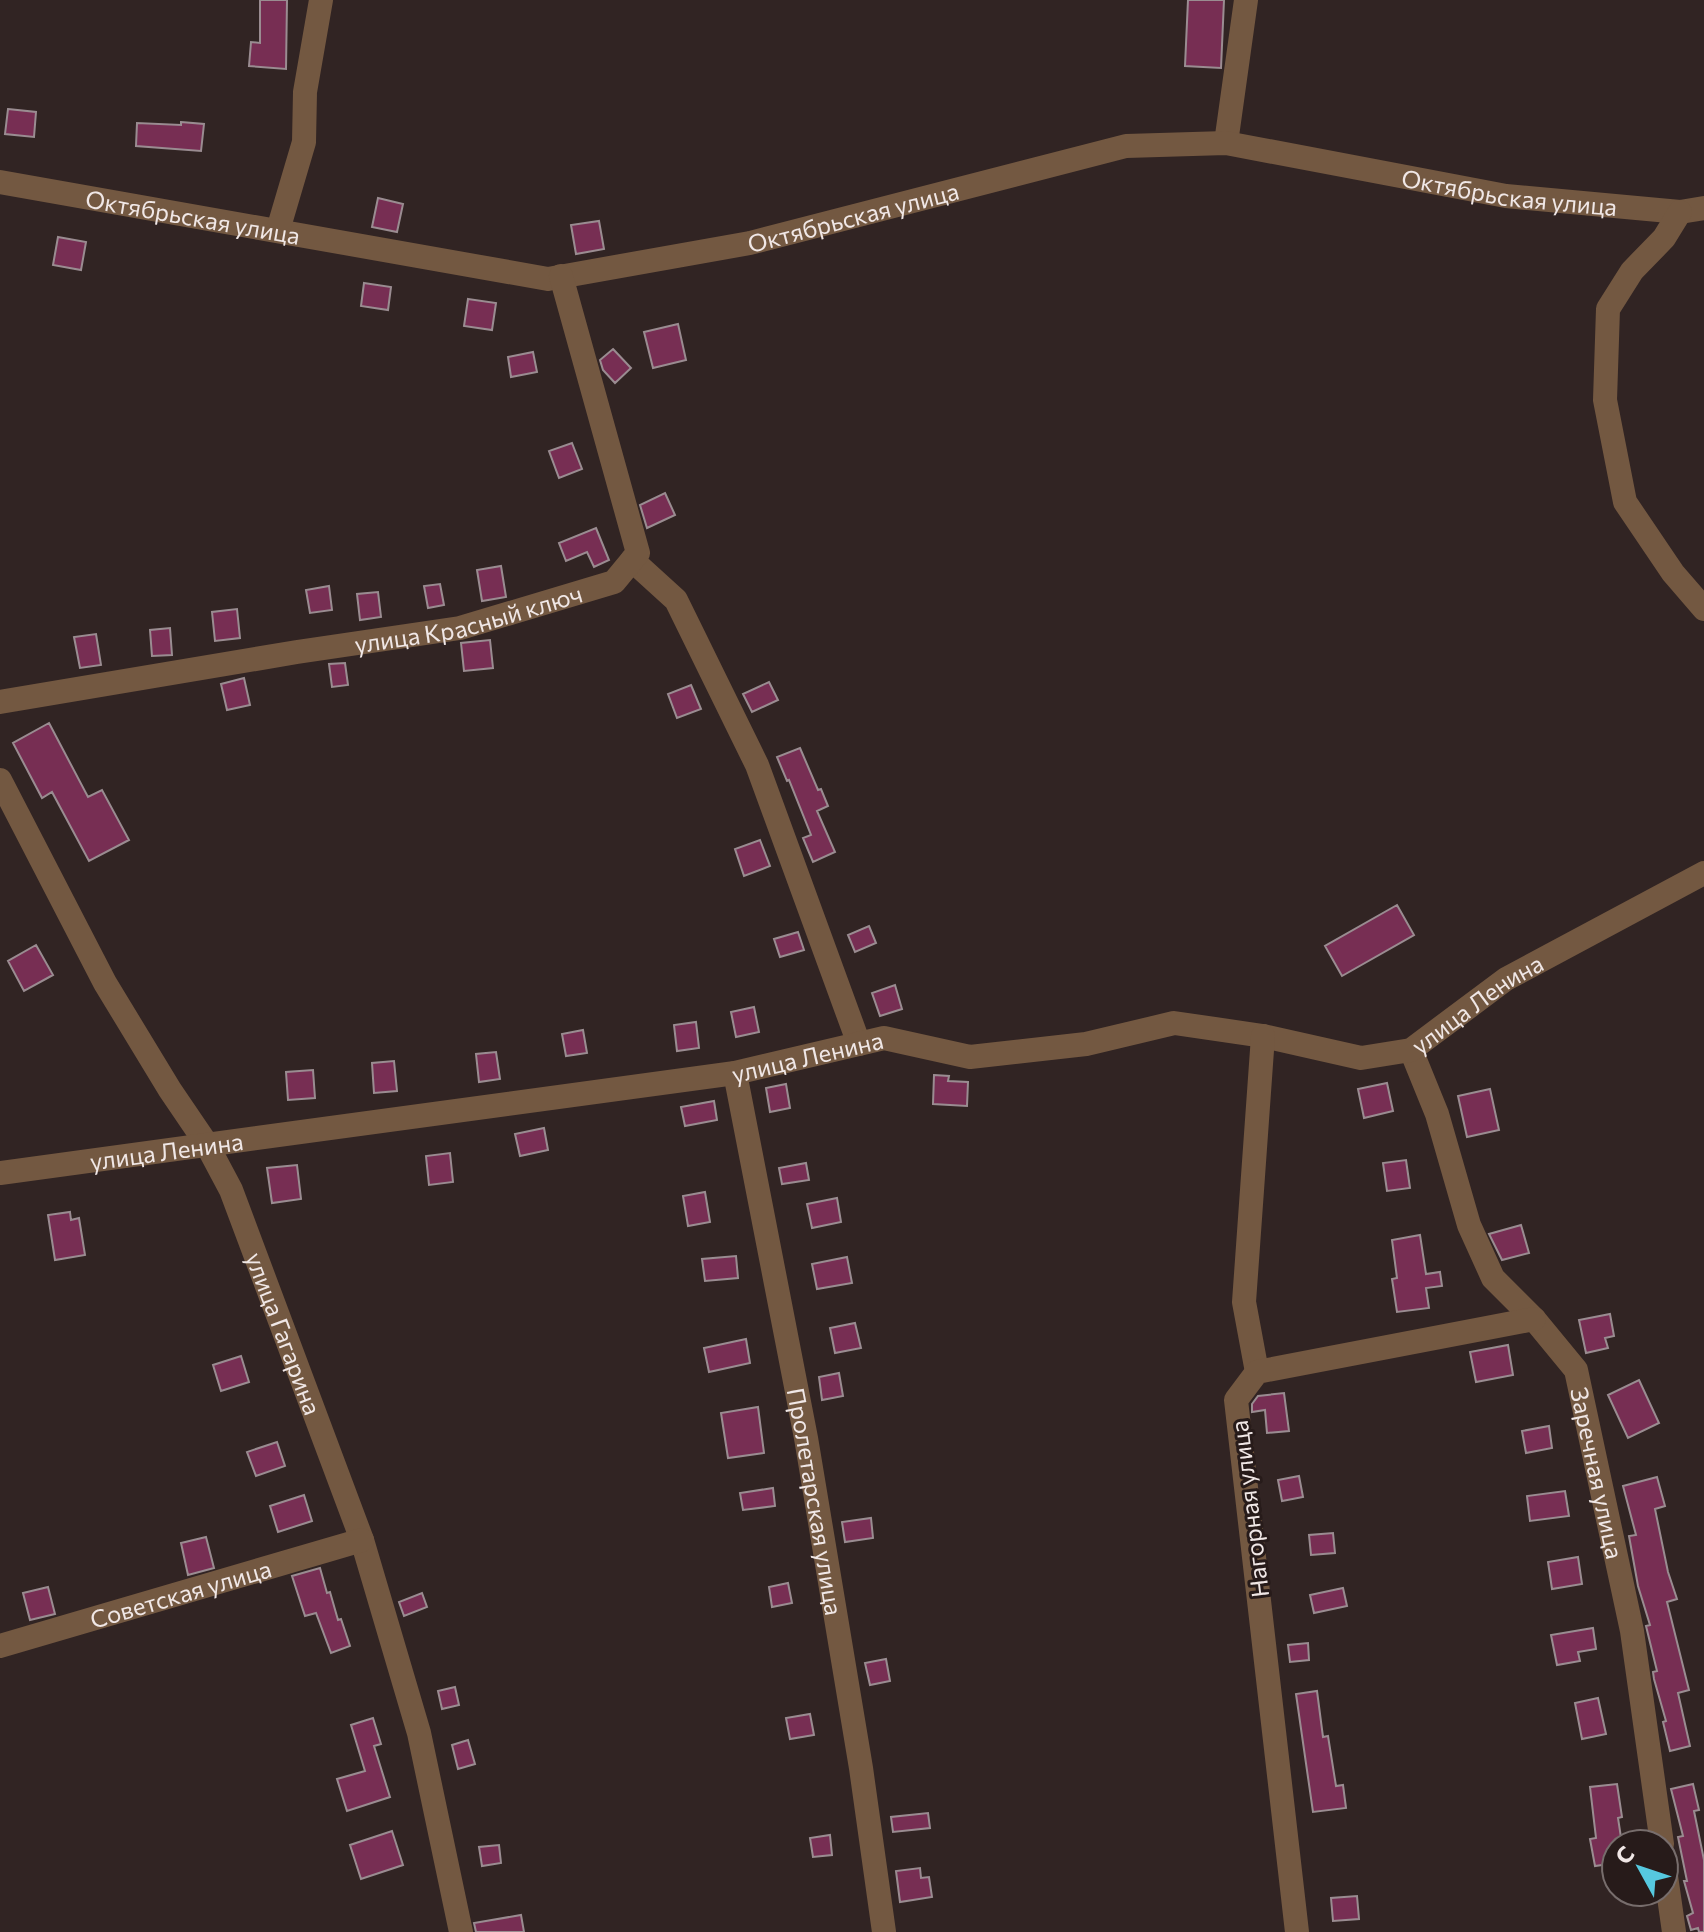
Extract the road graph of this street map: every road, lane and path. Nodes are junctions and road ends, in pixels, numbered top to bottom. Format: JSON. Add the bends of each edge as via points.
{"nodes":[{"id":1,"x":321,"y":0,"type":"edge"},
{"id":2,"x":1246,"y":0,"type":"edge"},
{"id":3,"x":1226,"y":143,"type":"junction"},
{"id":4,"x":0,"y":182,"type":"edge"},
{"id":5,"x":1692,"y":210,"type":"edge"},
{"id":6,"x":278,"y":230,"type":"junction"},
{"id":7,"x":561,"y":276,"type":"junction"},
{"id":8,"x":632,"y":560,"type":"junction"},
{"id":9,"x":1704,"y":609,"type":"edge"},
{"id":10,"x":0,"y":702,"type":"edge"},
{"id":11,"x":0,"y":780,"type":"edge"},
{"id":12,"x":1704,"y":873,"type":"edge"},
{"id":13,"x":1263,"y":1036,"type":"junction"},
{"id":14,"x":859,"y":1044,"type":"junction"},
{"id":15,"x":1411,"y":1050,"type":"junction"},
{"id":16,"x":735,"y":1073,"type":"junction"},
{"id":17,"x":206,"y":1143,"type":"junction"},
{"id":18,"x":0,"y":1173,"type":"edge"},
{"id":19,"x":1534,"y":1319,"type":"junction"},
{"id":20,"x":1257,"y":1372,"type":"junction"},
{"id":21,"x":362,"y":1540,"type":"junction"},
{"id":22,"x":0,"y":1646,"type":"edge"},
{"id":23,"x":1660,"y":1828,"type":"edge"},
{"id":24,"x":1671,"y":1908,"type":"edge"},
{"id":25,"x":461,"y":1932,"type":"edge"},
{"id":26,"x":884,"y":1932,"type":"edge"},
{"id":27,"x":1297,"y":1932,"type":"edge"},
{"id":28,"x":1674,"y":1932,"type":"edge"}],
"edges":[{"from":1,"to":6,"type":"street","via":[[305,92],[304,142]]},
{"from":2,"to":3,"type":"street"},
{"from":3,"to":5,"type":"street","name":"Октябрьская улица","via":[[1506,196]]},
{"from":3,"to":7,"type":"street","name":"Октябрьская улица","via":[[1126,146],[750,243]]},
{"from":4,"to":6,"type":"street","name":"Октябрьская улица"},
{"from":5,"to":9,"type":"street","via":[[1632,271],[1608,309],[1605,400],[1625,502]]},
{"from":6,"to":7,"type":"street","name":"Октябрьская улица","via":[[548,279]]},
{"from":7,"to":8,"type":"street","via":[[638,553]]},
{"from":8,"to":10,"type":"street","name":"улица Красный ключ","via":[[614,582],[460,628]]},
{"from":8,"to":14,"type":"street","via":[[676,600],[757,765]]},
{"from":11,"to":17,"type":"street","name":"улица Гагарина","via":[[105,983]]},
{"from":12,"to":15,"type":"street","name":"улица Ленина","via":[[1506,979]]},
{"from":13,"to":14,"type":"street","name":"улица Ленина","via":[[1174,1023],[1086,1044],[970,1057],[884,1038]]},
{"from":13,"to":15,"type":"street","name":"улица Ленина","via":[[1361,1058]]},
{"from":13,"to":20,"type":"street","via":[[1244,1302]]},
{"from":14,"to":16,"type":"street","name":"улица Ленина"},
{"from":15,"to":19,"type":"street","name":"Заречная улица","via":[[1437,1114],[1469,1225],[1493,1278]]},
{"from":16,"to":17,"type":"street","name":"улица Ленина"},
{"from":16,"to":26,"type":"street","name":"Пролетарская улица","via":[[806,1438]]},
{"from":17,"to":18,"type":"street","name":"улица Ленина"},
{"from":17,"to":21,"type":"street","name":"улица Гагарина","via":[[231,1190]]},
{"from":19,"to":20,"type":"street"},
{"from":19,"to":23,"type":"street","name":"Заречная улица","via":[[1576,1370],[1632,1631]]},
{"from":20,"to":27,"type":"street","name":"Нагорная улица","via":[[1236,1400]]},
{"from":21,"to":22,"type":"street","name":"Советская улица"},
{"from":21,"to":25,"type":"street","name":"улица Гагарина","via":[[419,1733]]},
{"from":24,"to":28,"type":"street"}]}
